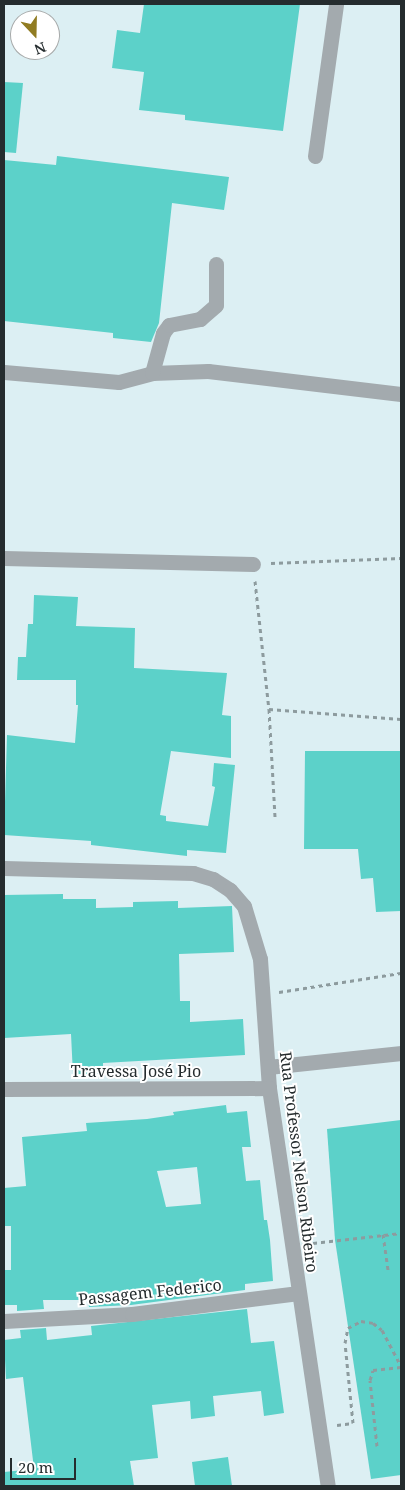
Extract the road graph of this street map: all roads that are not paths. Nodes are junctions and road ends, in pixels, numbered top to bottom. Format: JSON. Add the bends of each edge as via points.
{"nodes":[{"id":1,"x":336,"y":4,"type":"edge"},
{"id":2,"x":315,"y":156,"type":"dead end"},
{"id":3,"x":216,"y":264,"type":"dead end"},
{"id":4,"x":4,"y":372,"type":"edge"},
{"id":5,"x":152,"y":373,"type":"junction"},
{"id":6,"x":401,"y":394,"type":"edge"},
{"id":7,"x":4,"y":558,"type":"edge"},
{"id":8,"x":252,"y":564,"type":"road end"},
{"id":9,"x":4,"y":868,"type":"edge"},
{"id":10,"x":401,"y":1053,"type":"edge"},
{"id":11,"x":268,"y":1067,"type":"junction"},
{"id":12,"x":269,"y":1088,"type":"junction"},
{"id":13,"x":4,"y":1089,"type":"edge"},
{"id":14,"x":299,"y":1293,"type":"junction"},
{"id":15,"x":4,"y":1321,"type":"edge"},
{"id":16,"x":328,"y":1486,"type":"edge"}],
"edges":[{"from":1,"to":2,"type":"street"},
{"from":3,"to":5,"type":"street","via":[[216,305],[200,319],[169,325],[163,332]]},
{"from":4,"to":5,"type":"street","via":[[119,382]]},
{"from":5,"to":6,"type":"street","via":[[208,371]]},
{"from":7,"to":8,"type":"street"},
{"from":9,"to":11,"type":"street","name":"Rua Professor Nelson Ribeiro","via":[[193,873],[213,879],[230,890],[244,906],[258,949]]},
{"from":10,"to":11,"type":"street"},
{"from":11,"to":12,"type":"street","name":"Rua Professor Nelson Ribeiro"},
{"from":12,"to":13,"type":"street","name":"Travessa José Pio"},
{"from":12,"to":14,"type":"street","name":"Rua Professor Nelson Ribeiro"},
{"from":14,"to":15,"type":"street","name":"Passagem Federico","via":[[132,1314]]},
{"from":14,"to":16,"type":"street","name":"Rua Professor Nelson Ribeiro"}]}
